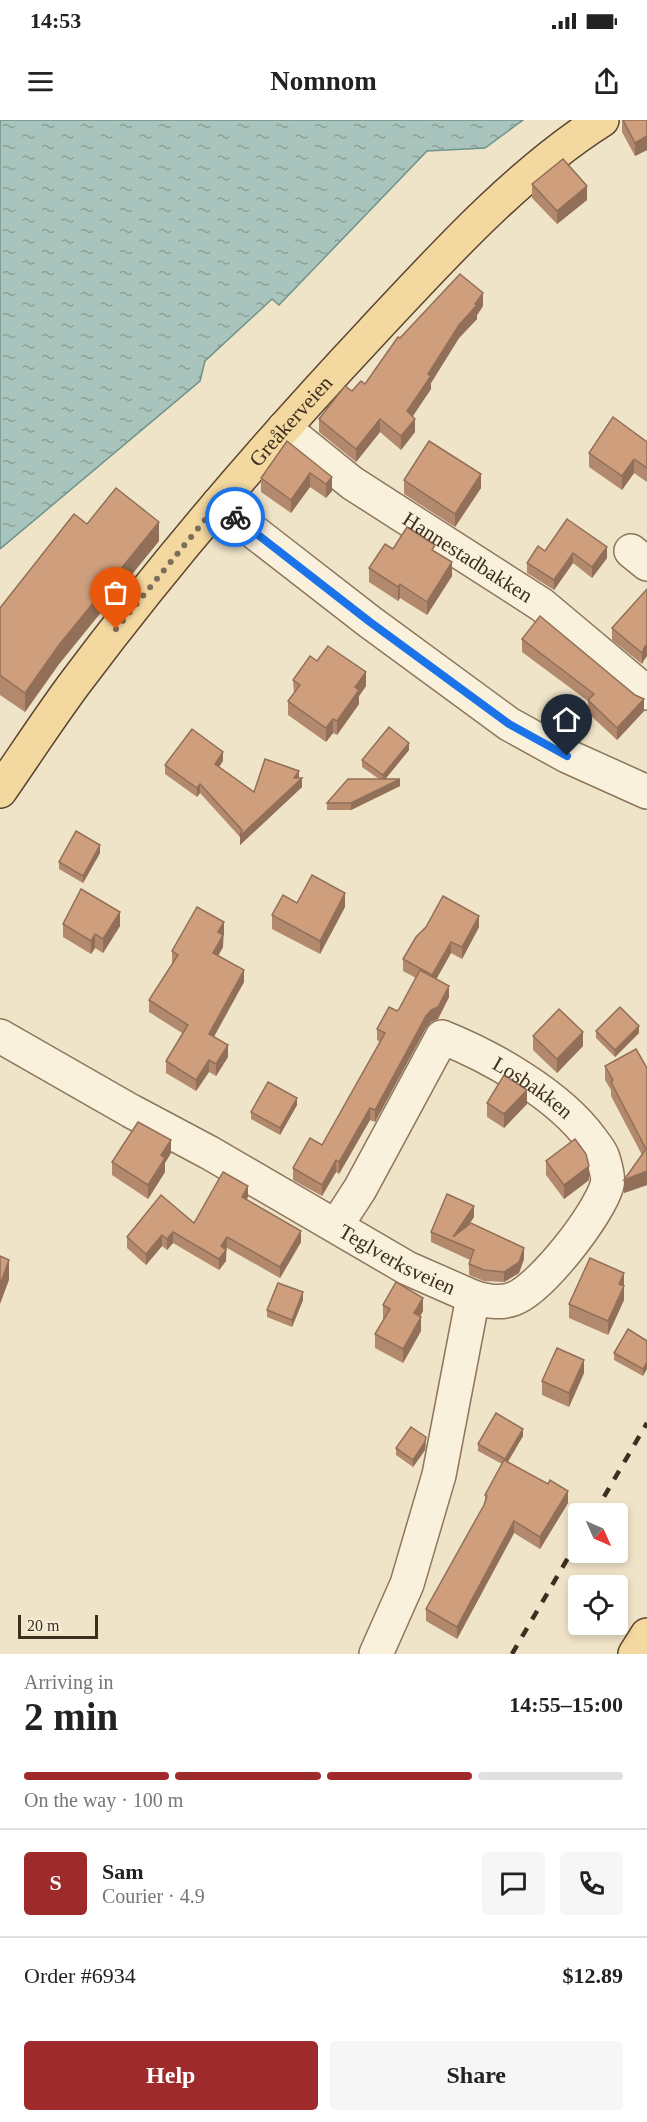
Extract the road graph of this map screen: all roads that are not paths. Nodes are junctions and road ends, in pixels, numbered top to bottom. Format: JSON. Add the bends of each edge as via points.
{"nodes":[{"id":1,"x":602,"y":120,"type":"edge"},
{"id":2,"x":284,"y":428,"type":"junction"},
{"id":3,"x":218,"y":504,"type":"junction"},
{"id":4,"x":647,"y":693,"type":"edge"},
{"id":5,"x":0,"y":791,"type":"edge"},
{"id":6,"x":647,"y":792,"type":"edge"},
{"id":7,"x":0,"y":1036,"type":"edge"},
{"id":8,"x":336,"y":1226,"type":"junction"},
{"id":9,"x":473,"y":1298,"type":"junction"},
{"id":10,"x":647,"y":1635,"type":"edge"},
{"id":11,"x":376,"y":1654,"type":"edge"},
{"id":12,"x":635,"y":1654,"type":"edge"}],
"edges":[{"from":1,"to":2,"type":"main road","name":"Greåkerveien","via":[[501,200],[428,272]]},
{"from":2,"to":3,"type":"main road","name":"Greåkerveien"},
{"from":2,"to":4,"type":"street","name":"Hannestadbakken","via":[[352,483],[542,605]]},
{"from":3,"to":5,"type":"main road","name":"Greåkerveien","via":[[74,684]]},
{"from":3,"to":6,"type":"street","via":[[509,724],[567,756]]},
{"from":7,"to":8,"type":"street","name":"Teglverksveien"},
{"from":8,"to":9,"type":"street","name":"Teglverksveien","via":[[407,1268]]},
{"from":8,"to":9,"type":"street","name":"Losbakken","via":[[442,1037],[469,1048],[549,1096],[579,1123],[603,1155],[608,1182],[599,1204],[561,1256],[525,1294],[502,1302]]},
{"from":9,"to":11,"type":"street","name":"Teglverksveien","via":[[439,1475],[406,1584]]},
{"from":10,"to":12,"type":"main road"}]}
